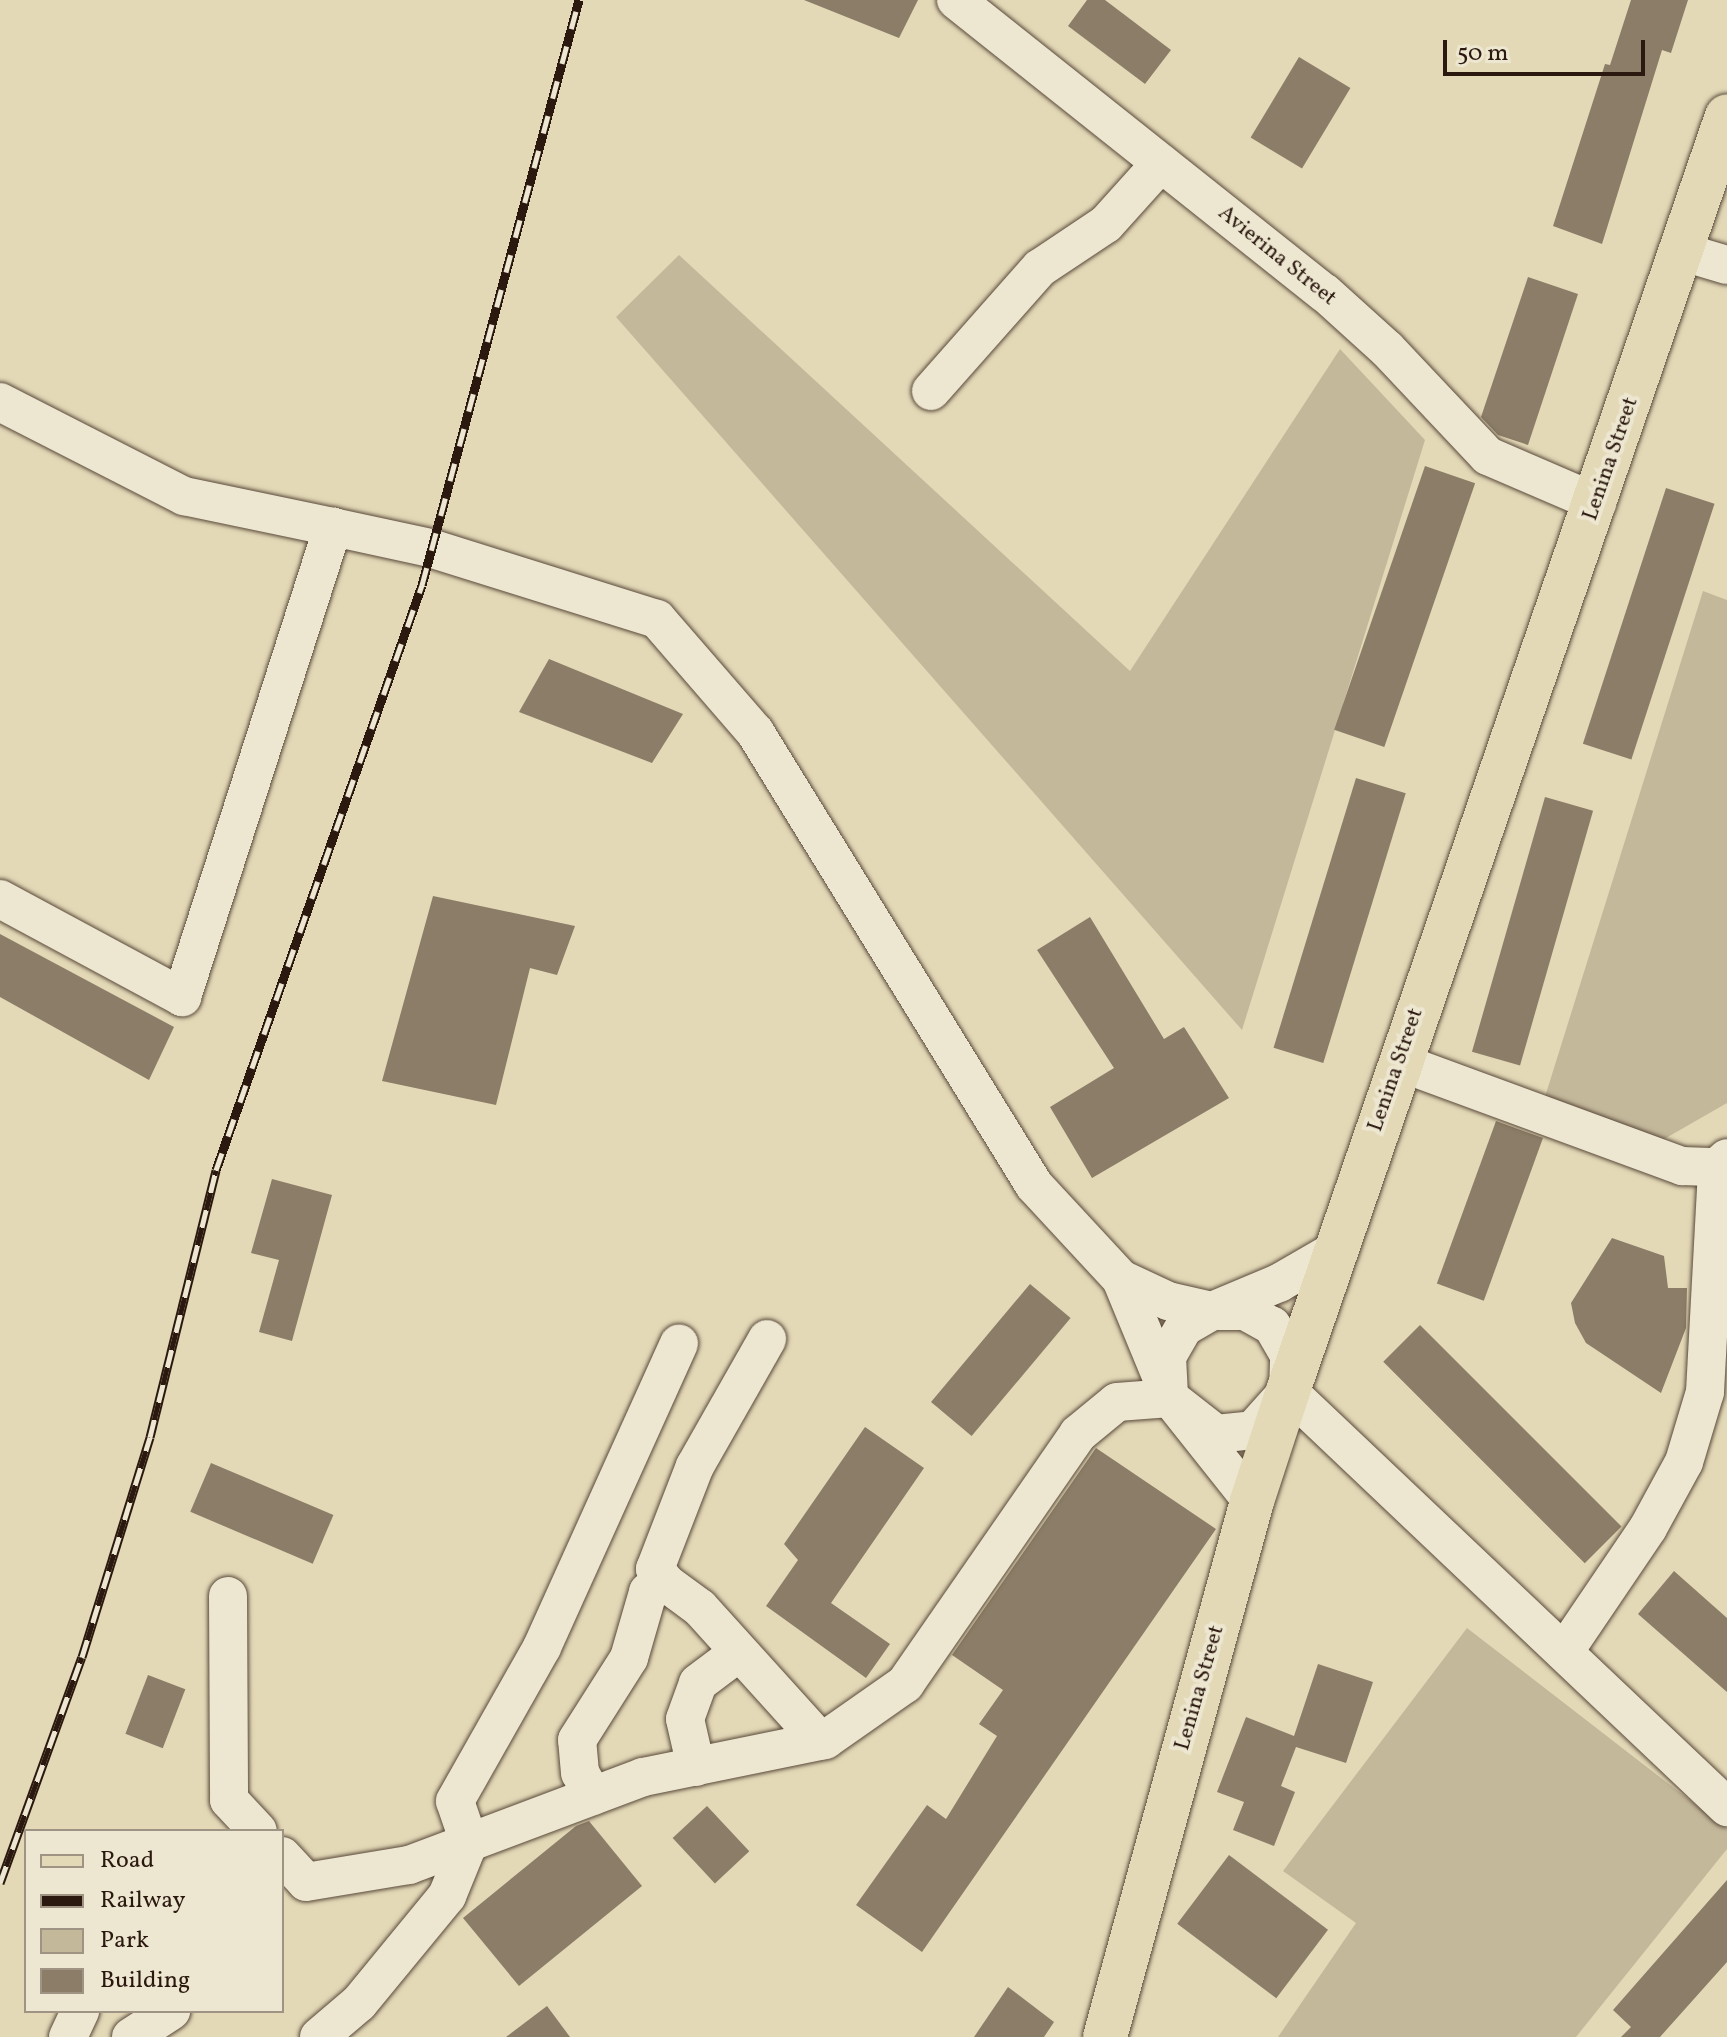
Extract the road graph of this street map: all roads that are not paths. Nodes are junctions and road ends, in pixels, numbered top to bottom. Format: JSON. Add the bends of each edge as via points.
{"nodes":[{"id":1,"x":956,"y":0,"type":"edge"},
{"id":2,"x":1727,"y":116,"type":"edge"},
{"id":3,"x":1161,"y":163,"type":"junction"},
{"id":4,"x":1683,"y":252,"type":"junction"},
{"id":5,"x":1727,"y":265,"type":"edge"},
{"id":6,"x":931,"y":391,"type":"dead end"},
{"id":7,"x":0,"y":402,"type":"edge"},
{"id":8,"x":1597,"y":503,"type":"junction"},
{"id":9,"x":333,"y":527,"type":"junction"},
{"id":10,"x":0,"y":899,"type":"edge"},
{"id":11,"x":1399,"y":1062,"type":"junction"},
{"id":12,"x":1722,"y":1162,"type":"edge"},
{"id":13,"x":1336,"y":1250,"type":"junction"},
{"id":14,"x":1121,"y":1279,"type":"junction"},
{"id":15,"x":1212,"y":1311,"type":"junction"},
{"id":16,"x":767,"y":1339,"type":"dead end"},
{"id":17,"x":679,"y":1343,"type":"dead end"},
{"id":18,"x":1288,"y":1391,"type":"junction"},
{"id":19,"x":1170,"y":1398,"type":"junction"},
{"id":20,"x":1252,"y":1501,"type":"junction"},
{"id":21,"x":666,"y":1583,"type":"junction"},
{"id":22,"x":228,"y":1596,"type":"dead end"},
{"id":23,"x":1564,"y":1652,"type":"junction"},
{"id":24,"x":738,"y":1653,"type":"junction"},
{"id":25,"x":820,"y":1741,"type":"junction"},
{"id":26,"x":696,"y":1767,"type":"junction"},
{"id":27,"x":593,"y":1796,"type":"junction"},
{"id":28,"x":1727,"y":1807,"type":"edge"},
{"id":29,"x":256,"y":1829,"type":"edge"},
{"id":30,"x":469,"y":1842,"type":"junction"},
{"id":31,"x":290,"y":1875,"type":"edge"},
{"id":32,"x":79,"y":2013,"type":"edge"},
{"id":33,"x":168,"y":2013,"type":"edge"},
{"id":34,"x":68,"y":2037,"type":"edge"},
{"id":35,"x":131,"y":2037,"type":"edge"},
{"id":36,"x":319,"y":2037,"type":"edge"},
{"id":37,"x":1105,"y":2037,"type":"edge"}],
"edges":[{"from":1,"to":3,"type":"street","name":"Avierina Street"},
{"from":2,"to":4,"type":"main road","name":"Lenina Street"},
{"from":3,"to":6,"type":"street","via":[[1106,224],[1040,268]]},
{"from":3,"to":8,"type":"street","name":"Avierina Street","via":[[1325,293],[1387,349],[1488,456]]},
{"from":4,"to":5,"type":"street"},
{"from":4,"to":8,"type":"main road","name":"Lenina Street"},
{"from":7,"to":9,"type":"street","via":[[184,496]]},
{"from":8,"to":11,"type":"main road","name":"Lenina Street"},
{"from":9,"to":10,"type":"street","via":[[182,997]]},
{"from":9,"to":14,"type":"street","via":[[430,548],[657,619],[755,732],[1034,1185]]},
{"from":11,"to":12,"type":"street","via":[[1682,1166]]},
{"from":11,"to":13,"type":"main road","name":"Lenina Street"},
{"from":12,"to":23,"type":"street","via":[[1705,1392],[1684,1462],[1648,1528]]},
{"from":13,"to":15,"type":"street","via":[[1279,1283]]},
{"from":13,"to":18,"type":"main road","name":"Lenina Street"},
{"from":14,"to":15,"type":"street","via":[[1168,1301]]},
{"from":14,"to":19,"type":"street"},
{"from":15,"to":18,"type":"street","via":[[1245,1311],[1272,1326],[1289,1355]]},
{"from":15,"to":19,"type":"street","via":[[1184,1327],[1167,1357]]},
{"from":16,"to":21,"type":"street","via":[[695,1466],[655,1569]]},
{"from":17,"to":30,"type":"street","via":[[542,1647],[455,1801]]},
{"from":18,"to":19,"type":"street","via":[[1253,1430],[1216,1434]]},
{"from":18,"to":20,"type":"main road","name":"Lenina Street"},
{"from":18,"to":23,"type":"street"},
{"from":19,"to":20,"type":"street"},
{"from":19,"to":25,"type":"street","via":[[1117,1402],[1078,1434],[905,1684]]},
{"from":20,"to":37,"type":"main road","name":"Lenina Street"},
{"from":21,"to":24,"type":"street","via":[[700,1608]]},
{"from":21,"to":27,"type":"street","via":[[648,1592],[629,1658],[577,1740],[580,1773]]},
{"from":22,"to":29,"type":"street","via":[[229,1800]]},
{"from":23,"to":28,"type":"street"},
{"from":24,"to":25,"type":"street"},
{"from":24,"to":26,"type":"street","via":[[698,1683],[685,1719]]},
{"from":25,"to":26,"type":"street"},
{"from":26,"to":27,"type":"street","via":[[643,1777]]},
{"from":27,"to":30,"type":"street"},
{"from":30,"to":31,"type":"street","via":[[409,1865]]},
{"from":30,"to":36,"type":"street","via":[[447,1896],[359,2003]]},
{"from":32,"to":34,"type":"street"},
{"from":33,"to":35,"type":"street"}]}
